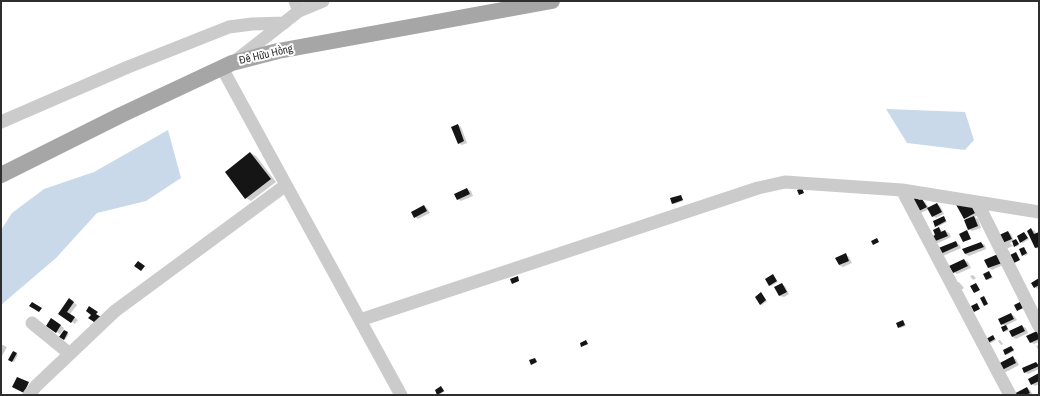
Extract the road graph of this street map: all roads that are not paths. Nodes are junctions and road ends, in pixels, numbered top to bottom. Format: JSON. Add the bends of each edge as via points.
{"nodes":[{"id":1,"x":323,"y":1,"type":"edge"},
{"id":2,"x":552,"y":1,"type":"edge"},
{"id":3,"x":297,"y":6,"type":"edge"},
{"id":4,"x":284,"y":23,"type":"junction"},
{"id":5,"x":227,"y":66,"type":"junction"},
{"id":6,"x":1,"y":122,"type":"edge"},
{"id":7,"x":1,"y":175,"type":"edge"},
{"id":8,"x":286,"y":185,"type":"junction"},
{"id":9,"x":902,"y":190,"type":"junction"},
{"id":10,"x":977,"y":202,"type":"junction"},
{"id":11,"x":1039,"y":212,"type":"edge"},
{"id":12,"x":360,"y":320,"type":"junction"},
{"id":13,"x":32,"y":323,"type":"dead end"},
{"id":14,"x":1039,"y":326,"type":"edge"},
{"id":15,"x":70,"y":354,"type":"junction"},
{"id":16,"x":29,"y":395,"type":"edge"},
{"id":17,"x":401,"y":395,"type":"edge"},
{"id":18,"x":1010,"y":395,"type":"edge"}],
"edges":[{"from":1,"to":3,"type":"street"},
{"from":2,"to":5,"type":"main road","name":"Đê Hữu Hồng","via":[[278,51]]},
{"from":3,"to":4,"type":"street"},
{"from":4,"to":5,"type":"street"},
{"from":4,"to":6,"type":"street","via":[[229,27]]},
{"from":5,"to":7,"type":"main road","name":"Đê Hữu Hồng"},
{"from":5,"to":8,"type":"street"},
{"from":8,"to":12,"type":"street"},
{"from":8,"to":15,"type":"street","via":[[115,311]]},
{"from":9,"to":10,"type":"street"},
{"from":9,"to":12,"type":"street","via":[[785,182],[758,188]]},
{"from":9,"to":18,"type":"street"},
{"from":10,"to":11,"type":"street"},
{"from":10,"to":14,"type":"street"},
{"from":12,"to":17,"type":"street"},
{"from":13,"to":15,"type":"street"},
{"from":15,"to":16,"type":"street"}]}
